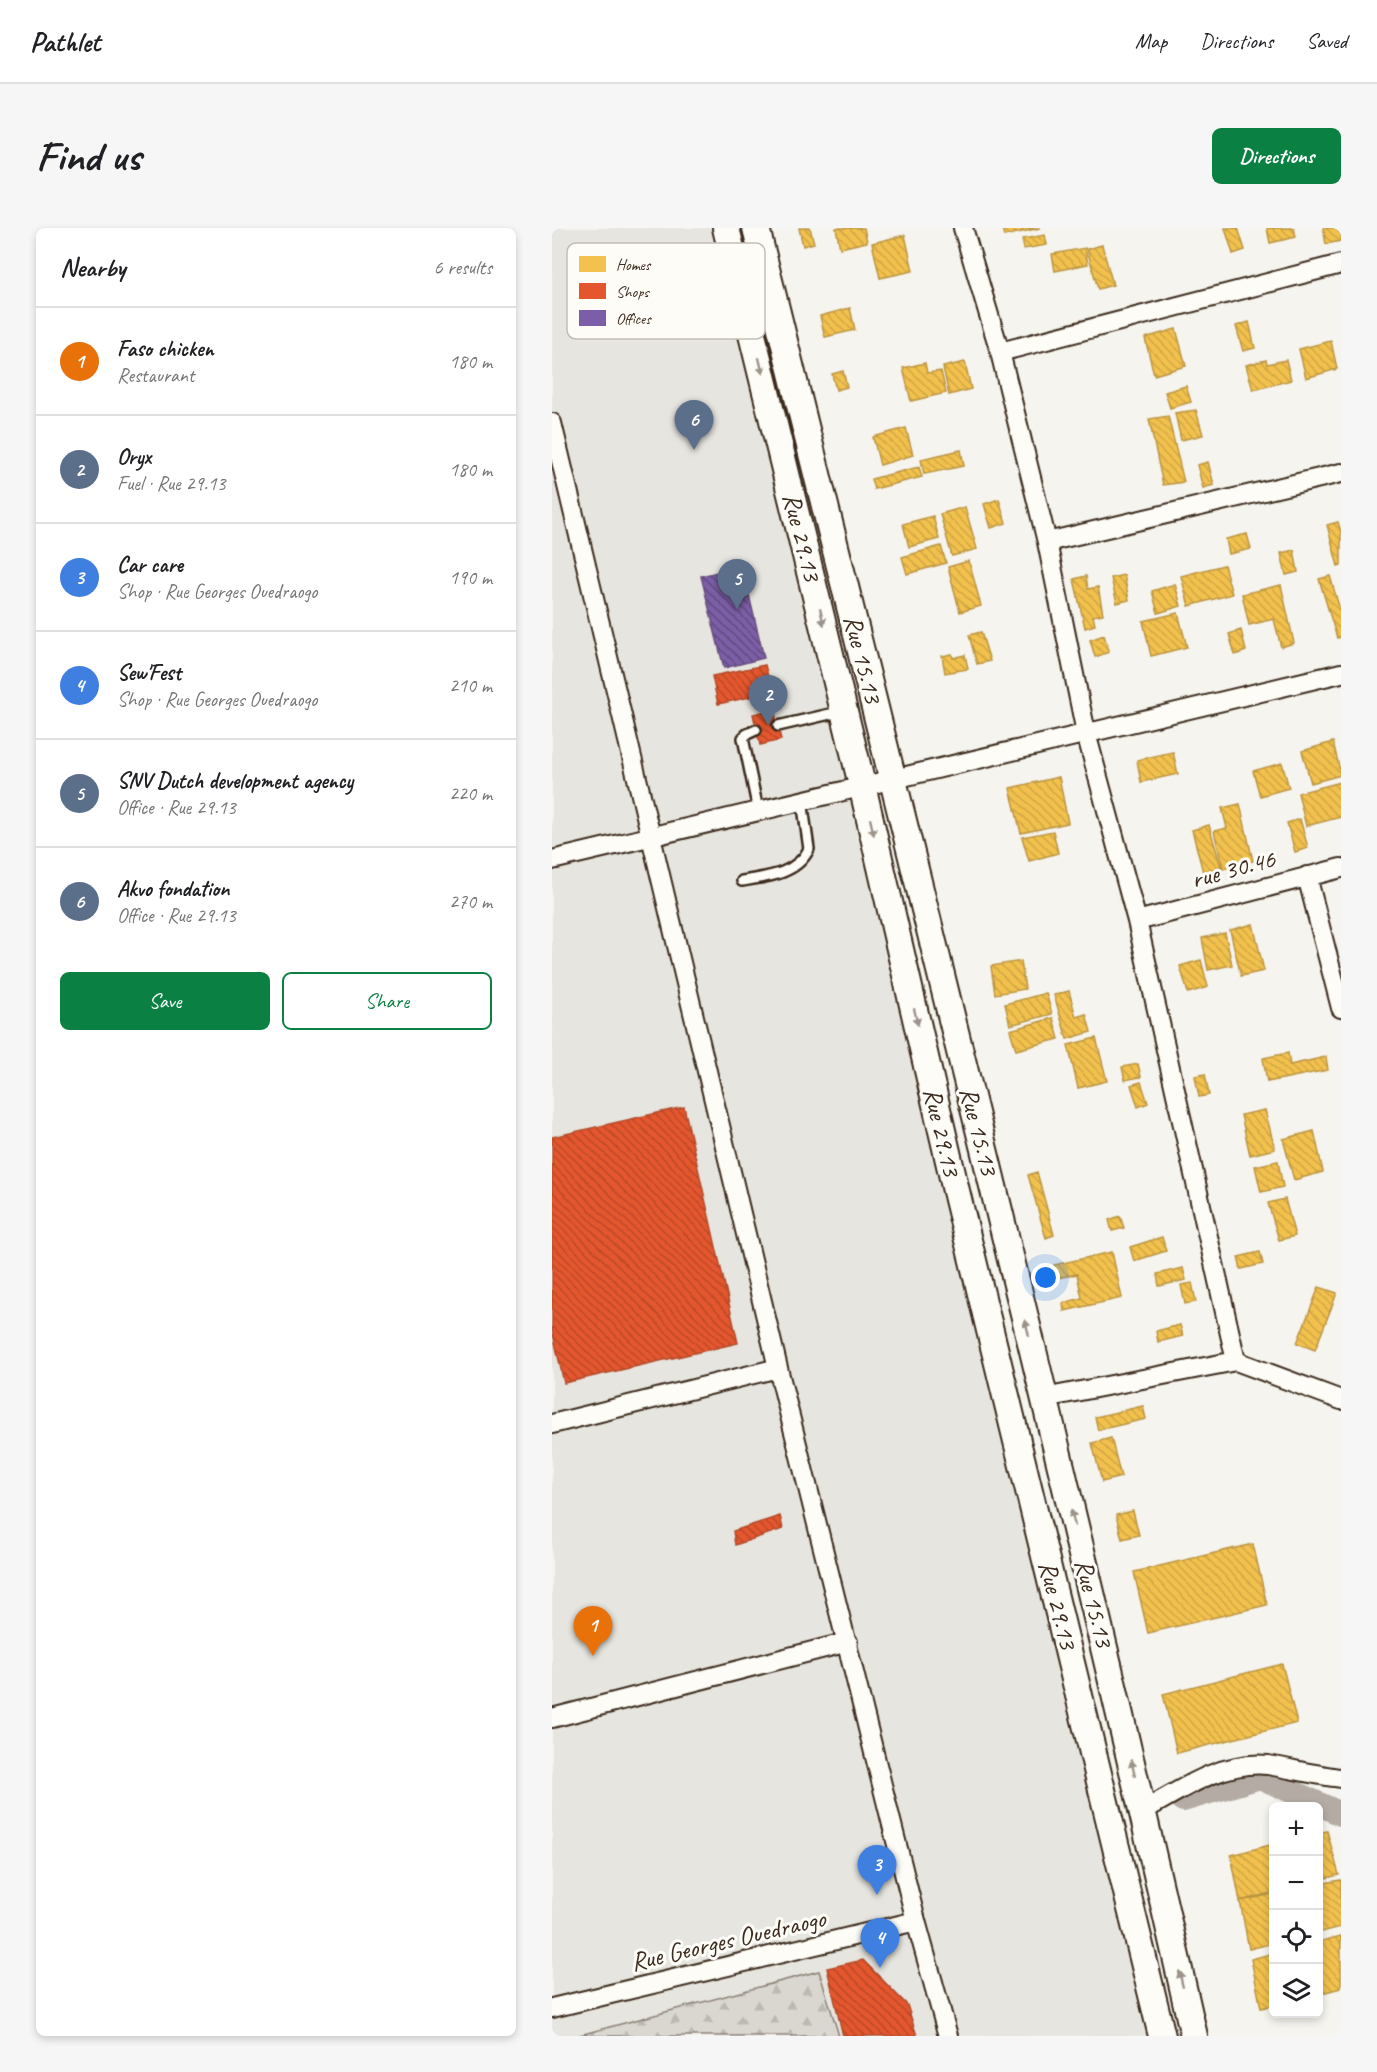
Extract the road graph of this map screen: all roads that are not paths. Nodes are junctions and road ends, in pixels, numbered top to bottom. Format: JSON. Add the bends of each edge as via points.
{"nodes":[{"id":1,"x":726,"y":228,"type":"edge"},
{"id":2,"x":756,"y":228,"type":"edge"},
{"id":3,"x":963,"y":228,"type":"edge"},
{"id":4,"x":730,"y":243,"type":"edge"},
{"id":5,"x":760,"y":243,"type":"edge"},
{"id":6,"x":765,"y":264,"type":"edge"},
{"id":7,"x":1341,"y":264,"type":"edge"},
{"id":8,"x":753,"y":339,"type":"edge"},
{"id":9,"x":1000,"y":352,"type":"junction"},
{"id":10,"x":552,"y":423,"type":"edge"},
{"id":11,"x":1341,"y":472,"type":"edge"},
{"id":12,"x":1047,"y":542,"type":"junction"},
{"id":13,"x":1341,"y":673,"type":"edge"},
{"id":14,"x":844,"y":711,"type":"junction"},
{"id":15,"x":778,"y":726,"type":"dead end"},
{"id":16,"x":756,"y":730,"type":"dead end"},
{"id":17,"x":1086,"y":733,"type":"junction"},
{"id":18,"x":892,"y":779,"type":"junction"},
{"id":19,"x":862,"y":785,"type":"junction"},
{"id":20,"x":802,"y":800,"type":"junction"},
{"id":21,"x":758,"y":810,"type":"junction"},
{"id":22,"x":651,"y":837,"type":"junction"},
{"id":23,"x":552,"y":860,"type":"edge"},
{"id":24,"x":1341,"y":868,"type":"edge"},
{"id":25,"x":1308,"y":876,"type":"junction"},
{"id":26,"x":742,"y":881,"type":"dead end"},
{"id":27,"x":1137,"y":921,"type":"junction"},
{"id":28,"x":1341,"y":1008,"type":"edge"},
{"id":29,"x":1236,"y":1361,"type":"junction"},
{"id":30,"x":778,"y":1368,"type":"junction"},
{"id":31,"x":1044,"y":1398,"type":"junction"},
{"id":32,"x":1341,"y":1400,"type":"edge"},
{"id":33,"x":552,"y":1424,"type":"edge"},
{"id":34,"x":848,"y":1642,"type":"junction"},
{"id":35,"x":552,"y":1718,"type":"edge"},
{"id":36,"x":1341,"y":1778,"type":"edge"},
{"id":37,"x":1143,"y":1811,"type":"junction"},
{"id":38,"x":916,"y":1921,"type":"junction"},
{"id":39,"x":552,"y":2008,"type":"edge"},
{"id":40,"x":948,"y":2036,"type":"edge"},
{"id":41,"x":1162,"y":2036,"type":"edge"},
{"id":42,"x":1194,"y":2036,"type":"edge"}],
"edges":[{"from":1,"to":4,"type":"main road","name":"Rue 29.13","one_way":true},
{"from":2,"to":5,"type":"main road","name":"Rue 15.13"},
{"from":3,"to":9,"type":"street"},
{"from":6,"to":18,"type":"main road","name":"Rue 15.13"},
{"from":7,"to":9,"type":"street"},
{"from":8,"to":14,"type":"main road","name":"Rue 29.13","one_way":true},
{"from":9,"to":12,"type":"street"},
{"from":10,"to":22,"type":"street"},
{"from":11,"to":12,"type":"street"},
{"from":12,"to":17,"type":"street"},
{"from":13,"to":17,"type":"street"},
{"from":14,"to":15,"type":"lane"},
{"from":14,"to":19,"type":"main road","name":"Rue 29.13"},
{"from":16,"to":21,"type":"lane","via":[[743,738]]},
{"from":17,"to":18,"type":"street"},
{"from":17,"to":27,"type":"street"},
{"from":18,"to":19,"type":"street"},
{"from":31,"to":18,"type":"main road","name":"Rue 15.13","one_way":true},
{"from":19,"to":20,"type":"street"},
{"from":19,"to":41,"type":"main road","name":"Rue 29.13","one_way":true,"via":[[959,1203]]},
{"from":20,"to":21,"type":"street"},
{"from":20,"to":26,"type":"lane","via":[[809,849],[806,855],[793,868]]},
{"from":21,"to":22,"type":"street"},
{"from":22,"to":23,"type":"street"},
{"from":22,"to":30,"type":"street"},
{"from":24,"to":25,"type":"street","name":"rue 30.46"},
{"from":25,"to":27,"type":"street","name":"rue 30.46"},
{"from":25,"to":28,"type":"street"},
{"from":27,"to":29,"type":"street"},
{"from":29,"to":31,"type":"street"},
{"from":29,"to":32,"type":"street"},
{"from":30,"to":33,"type":"street"},
{"from":30,"to":34,"type":"street"},
{"from":37,"to":31,"type":"main road","name":"Rue 15.13","one_way":true},
{"from":34,"to":35,"type":"street"},
{"from":34,"to":38,"type":"street"},
{"from":36,"to":37,"type":"street","via":[[1266,1765],[1241,1766],[1201,1779]]},
{"from":42,"to":37,"type":"main road","name":"Rue 15.13","one_way":true},
{"from":38,"to":39,"type":"street","name":"Rue Georges Ouedraogo"},
{"from":38,"to":40,"type":"street"}]}
